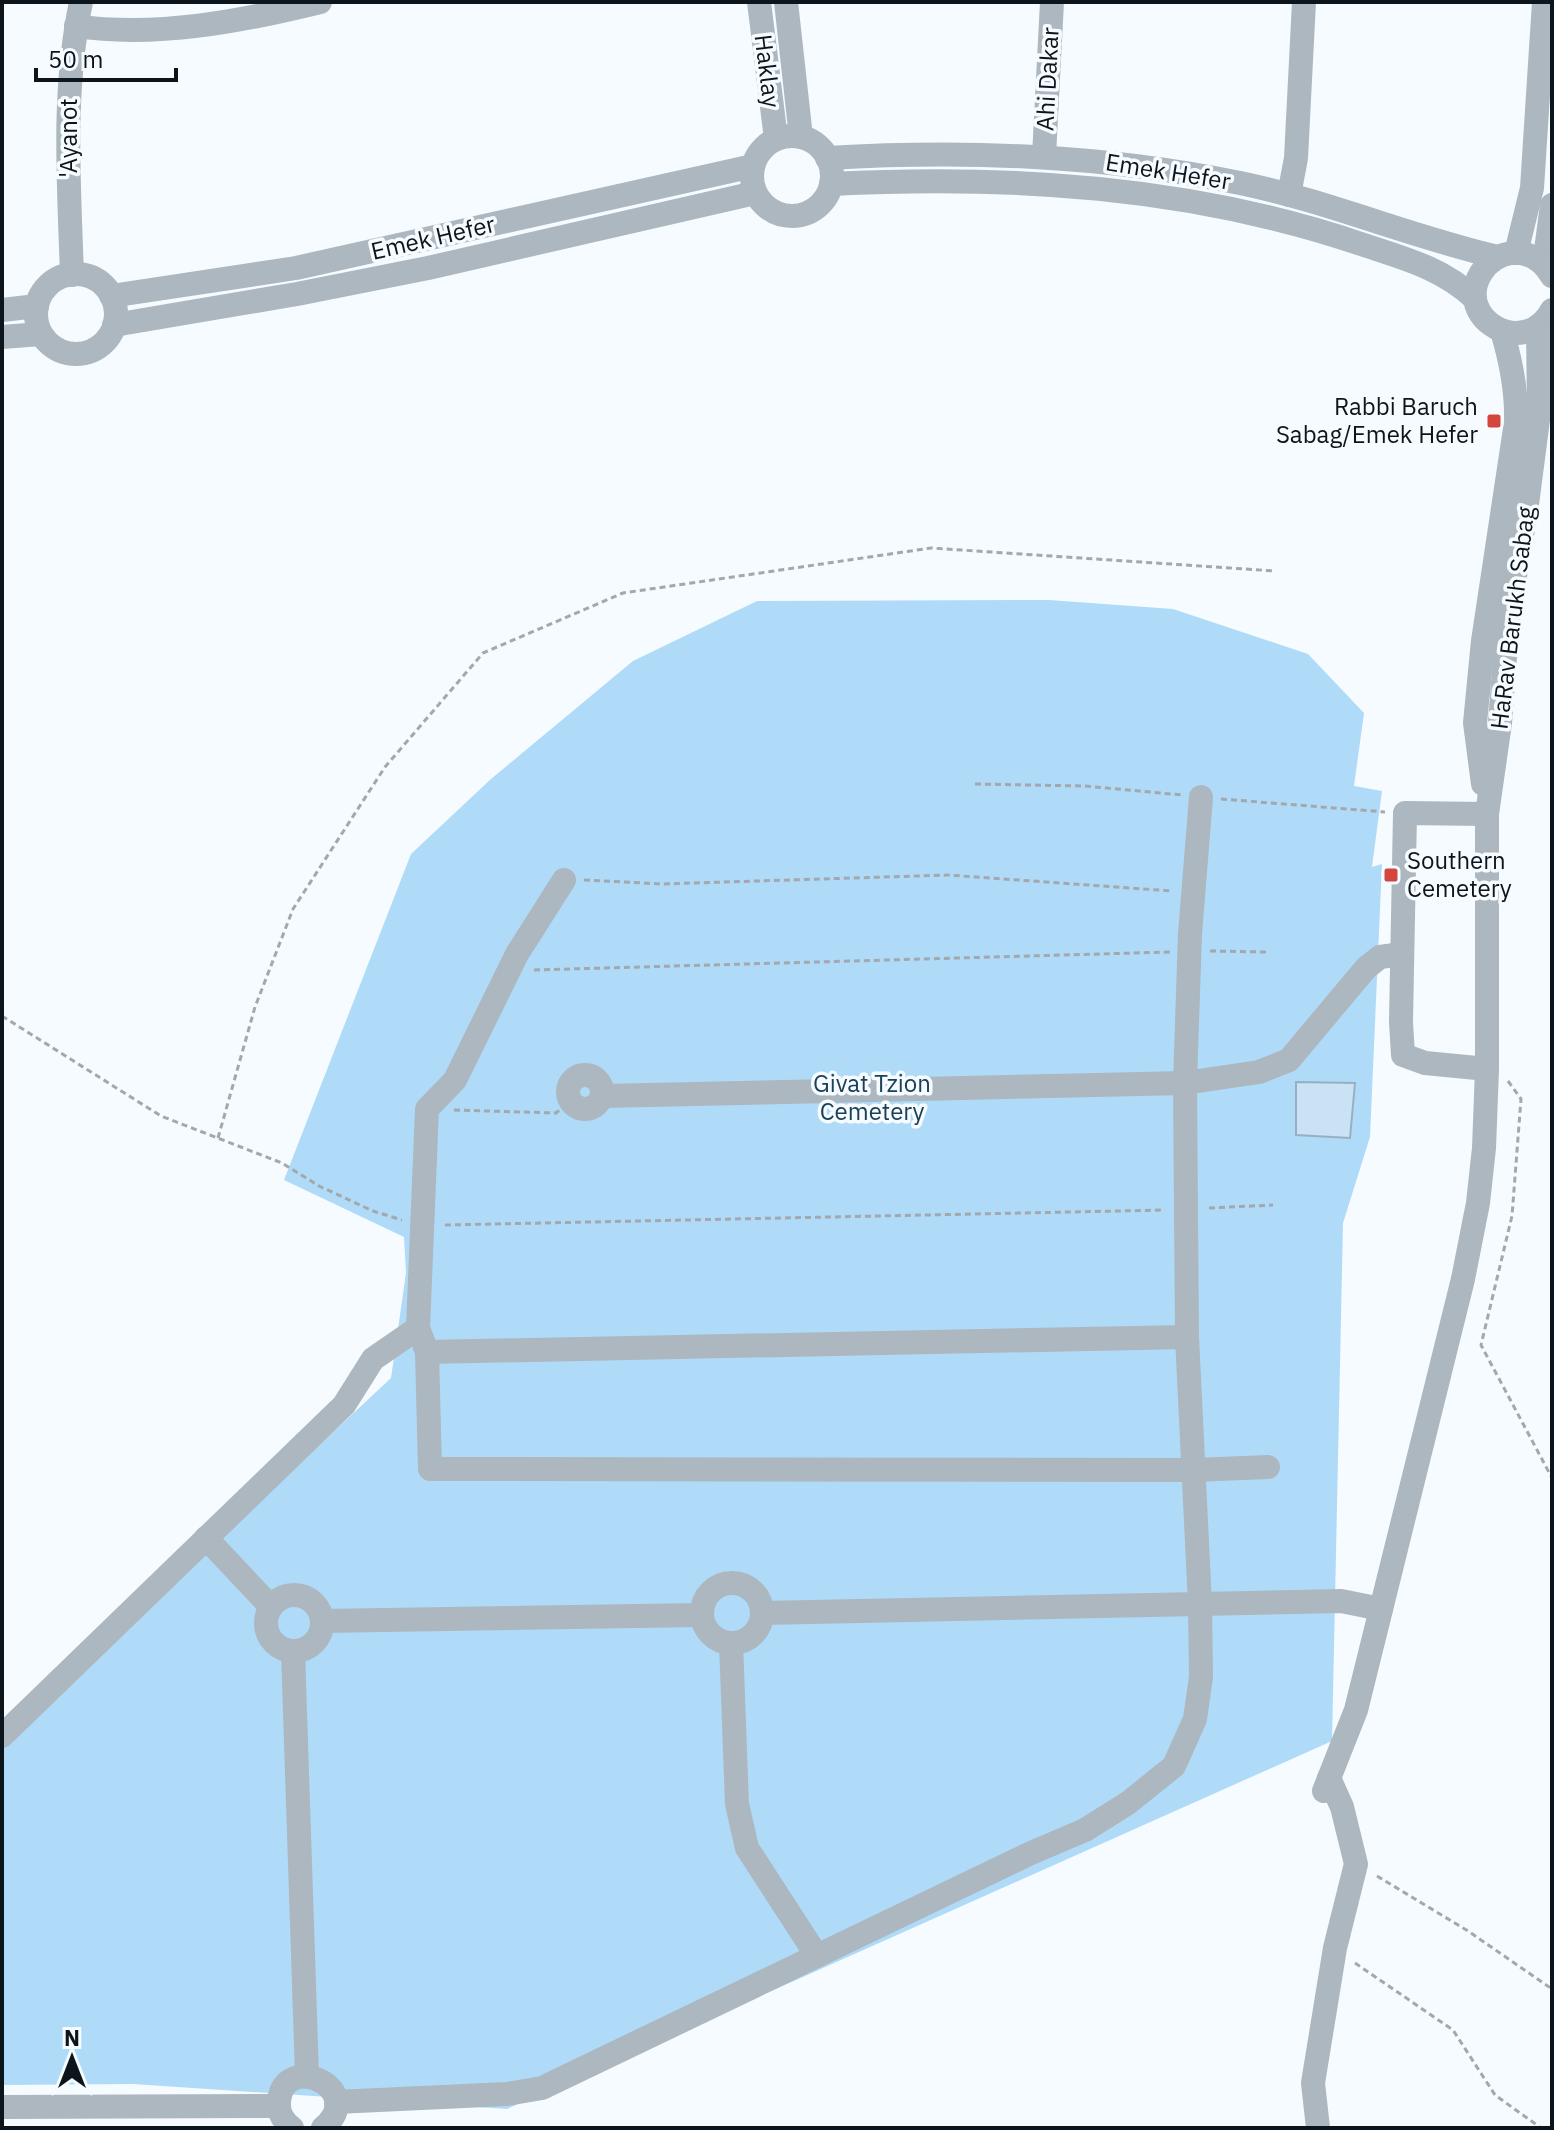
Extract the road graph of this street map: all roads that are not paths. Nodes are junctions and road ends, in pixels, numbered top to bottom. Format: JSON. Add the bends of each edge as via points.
{"nodes":[{"id":1,"x":320,"y":2,"type":"edge"},
{"id":2,"x":759,"y":2,"type":"edge"},
{"id":3,"x":786,"y":2,"type":"edge"},
{"id":4,"x":1052,"y":2,"type":"edge"},
{"id":5,"x":1304,"y":2,"type":"edge"},
{"id":6,"x":1544,"y":2,"type":"edge"},
{"id":7,"x":78,"y":14,"type":"edge"},
{"id":8,"x":801,"y":137,"type":"junction"},
{"id":9,"x":776,"y":139,"type":"junction"},
{"id":10,"x":1044,"y":156,"type":"junction"},
{"id":11,"x":827,"y":158,"type":"junction"},
{"id":12,"x":753,"y":166,"type":"junction"},
{"id":13,"x":831,"y":184,"type":"junction"},
{"id":14,"x":755,"y":193,"type":"junction"},
{"id":15,"x":1289,"y":195,"type":"junction"},
{"id":16,"x":1552,"y":205,"type":"edge"},
{"id":17,"x":1507,"y":255,"type":"junction"},
{"id":18,"x":1548,"y":270,"type":"edge"},
{"id":19,"x":72,"y":275,"type":"junction"},
{"id":20,"x":111,"y":296,"type":"junction"},
{"id":21,"x":1475,"y":299,"type":"junction"},
{"id":22,"x":37,"y":306,"type":"junction"},
{"id":23,"x":2,"y":310,"type":"edge"},
{"id":24,"x":1545,"y":318,"type":"edge"},
{"id":25,"x":114,"y":325,"type":"junction"},
{"id":26,"x":1502,"y":331,"type":"junction"},
{"id":27,"x":41,"y":334,"type":"junction"},
{"id":28,"x":2,"y":337,"type":"edge"},
{"id":29,"x":1201,"y":797,"type":"dead end"},
{"id":30,"x":1487,"y":814,"type":"junction"},
{"id":31,"x":564,"y":880,"type":"road end"},
{"id":32,"x":1402,"y":954,"type":"junction"},
{"id":33,"x":1487,"y":1069,"type":"junction"},
{"id":34,"x":1185,"y":1083,"type":"junction"},
{"id":35,"x":570,"y":1101,"type":"road end"},
{"id":36,"x":418,"y":1328,"type":"junction"},
{"id":37,"x":1187,"y":1337,"type":"junction"},
{"id":38,"x":427,"y":1352,"type":"junction"},
{"id":39,"x":1268,"y":1467,"type":"dead end"},
{"id":40,"x":1194,"y":1470,"type":"junction"},
{"id":41,"x":206,"y":1538,"type":"junction"},
{"id":42,"x":1200,"y":1604,"type":"junction"},
{"id":43,"x":271,"y":1607,"type":"junction"},
{"id":44,"x":1381,"y":1609,"type":"junction"},
{"id":45,"x":762,"y":1613,"type":"junction"},
{"id":46,"x":701,"y":1615,"type":"junction"},
{"id":47,"x":322,"y":1621,"type":"junction"},
{"id":48,"x":731,"y":1643,"type":"junction"},
{"id":49,"x":293,"y":1651,"type":"junction"},
{"id":50,"x":2,"y":1736,"type":"edge"},
{"id":51,"x":817,"y":1956,"type":"junction"},
{"id":52,"x":307,"y":2076,"type":"junction"},
{"id":53,"x":336,"y":2102,"type":"junction"},
{"id":54,"x":279,"y":2106,"type":"junction"},
{"id":55,"x":2,"y":2107,"type":"edge"},
{"id":56,"x":292,"y":2128,"type":"edge"},
{"id":57,"x":323,"y":2128,"type":"edge"},
{"id":58,"x":1318,"y":2128,"type":"edge"}],
"edges":[{"from":1,"to":7,"type":"street","via":[[142,30],[103,30]]},
{"from":2,"to":9,"type":"street","name":"Haklay"},
{"from":3,"to":8,"type":"street","name":"Haklay"},
{"from":4,"to":10,"type":"street","name":"Ahi Dakar"},
{"from":5,"to":15,"type":"street","via":[[1296,158]]},
{"from":6,"to":17,"type":"street","via":[[1532,188]]},
{"from":7,"to":19,"type":"street","name":"'Ayanot","via":[[66,117]]},
{"from":8,"to":9,"type":"street"},
{"from":8,"to":11,"type":"street"},
{"from":9,"to":12,"type":"street","via":[[763,148]]},
{"from":10,"to":11,"type":"street","name":"Emek Hefer"},
{"from":10,"to":15,"type":"street","name":"Emek Hefer","via":[[1157,168]]},
{"from":11,"to":13,"type":"street"},
{"from":12,"to":14,"type":"street"},
{"from":12,"to":20,"type":"street","name":"Emek Hefer","via":[[310,265]]},
{"from":13,"to":14,"type":"street","via":[[820,205],[791,217],[775,214]]},
{"from":13,"to":21,"type":"street","name":"Emek Hefer","via":[[971,180],[1153,195],[1326,232],[1445,274]]},
{"from":14,"to":25,"type":"street","name":"Emek Hefer","via":[[312,292]]},
{"from":15,"to":17,"type":"street","name":"Emek Hefer","via":[[1457,248]]},
{"from":16,"to":18,"type":"street"},
{"from":17,"to":18,"type":"street","name":"Emek Hefer","via":[[1536,258]]},
{"from":17,"to":21,"type":"street","via":[[1483,270]]},
{"from":19,"to":20,"type":"street","via":[[91,278]]},
{"from":19,"to":22,"type":"street","via":[[47,286]]},
{"from":20,"to":25,"type":"street"},
{"from":21,"to":26,"type":"street","name":"Emek Hefer","via":[[1484,319]]},
{"from":22,"to":23,"type":"street"},
{"from":22,"to":27,"type":"street"},
{"from":24,"to":26,"type":"street","via":[[1520,333]]},
{"from":24,"to":30,"type":"street","name":"HaRav Barukh Sabag","via":[[1539,412],[1508,617]]},
{"from":25,"to":27,"type":"street","via":[[104,343],[76,354],[60,351]]},
{"from":26,"to":30,"type":"street","name":"HaRav Barukh Sabag","via":[[1511,360],[1516,422],[1475,723]]},
{"from":27,"to":28,"type":"street"},
{"from":29,"to":34,"type":"street"},
{"from":30,"to":32,"type":"street","via":[[1405,813]]},
{"from":30,"to":33,"type":"street","name":"HaRav Barukh Sabag"},
{"from":31,"to":36,"type":"street","via":[[509,970],[455,1080],[427,1109]]},
{"from":32,"to":33,"type":"street","via":[[1403,1055],[1425,1063]]},
{"from":32,"to":34,"type":"street","via":[[1380,957],[1366,968],[1289,1060],[1259,1072]]},
{"from":33,"to":44,"type":"street","name":"HaRav Barukh Sabag","via":[[1478,1203]]},
{"from":34,"to":35,"type":"street","via":[[602,1096],[597,1080],[582,1075],[569,1085]]},
{"from":34,"to":37,"type":"street"},
{"from":36,"to":38,"type":"street"},
{"from":36,"to":41,"type":"street","via":[[373,1359],[344,1405]]},
{"from":37,"to":38,"type":"street"},
{"from":37,"to":40,"type":"street"},
{"from":38,"to":40,"type":"street","via":[[430,1469]]},
{"from":39,"to":40,"type":"street"},
{"from":40,"to":42,"type":"street"},
{"from":41,"to":43,"type":"street"},
{"from":41,"to":50,"type":"street"},
{"from":42,"to":44,"type":"street","via":[[1341,1601]]},
{"from":42,"to":45,"type":"street"},
{"from":42,"to":51,"type":"street","via":[[1201,1677],[1195,1719],[1174,1766],[1085,1830]]},
{"from":43,"to":47,"type":"street","via":[[286,1596],[304,1597],[314,1603]]},
{"from":43,"to":49,"type":"street","via":[[267,1634],[281,1649]]},
{"from":44,"to":58,"type":"street","name":"HaRav Barukh Sabag","via":[[1356,1710],[1327,1785],[1342,1807],[1356,1864],[1335,1948],[1313,2083]]},
{"from":45,"to":46,"type":"street","via":[[756,1595],[731,1583],[706,1596]]},
{"from":45,"to":48,"type":"street","via":[[753,1635]]},
{"from":46,"to":47,"type":"street"},
{"from":46,"to":48,"type":"street","via":[[714,1638]]},
{"from":47,"to":49,"type":"street","via":[[320,1636],[311,1646]]},
{"from":48,"to":51,"type":"street","via":[[737,1804],[747,1848]]},
{"from":49,"to":52,"type":"street"},
{"from":51,"to":53,"type":"street","via":[[542,2088]]},
{"from":52,"to":53,"type":"street","via":[[328,2085]]},
{"from":52,"to":54,"type":"street","via":[[285,2087]]},
{"from":53,"to":57,"type":"street"},
{"from":54,"to":55,"type":"street"},
{"from":54,"to":56,"type":"street"}]}
